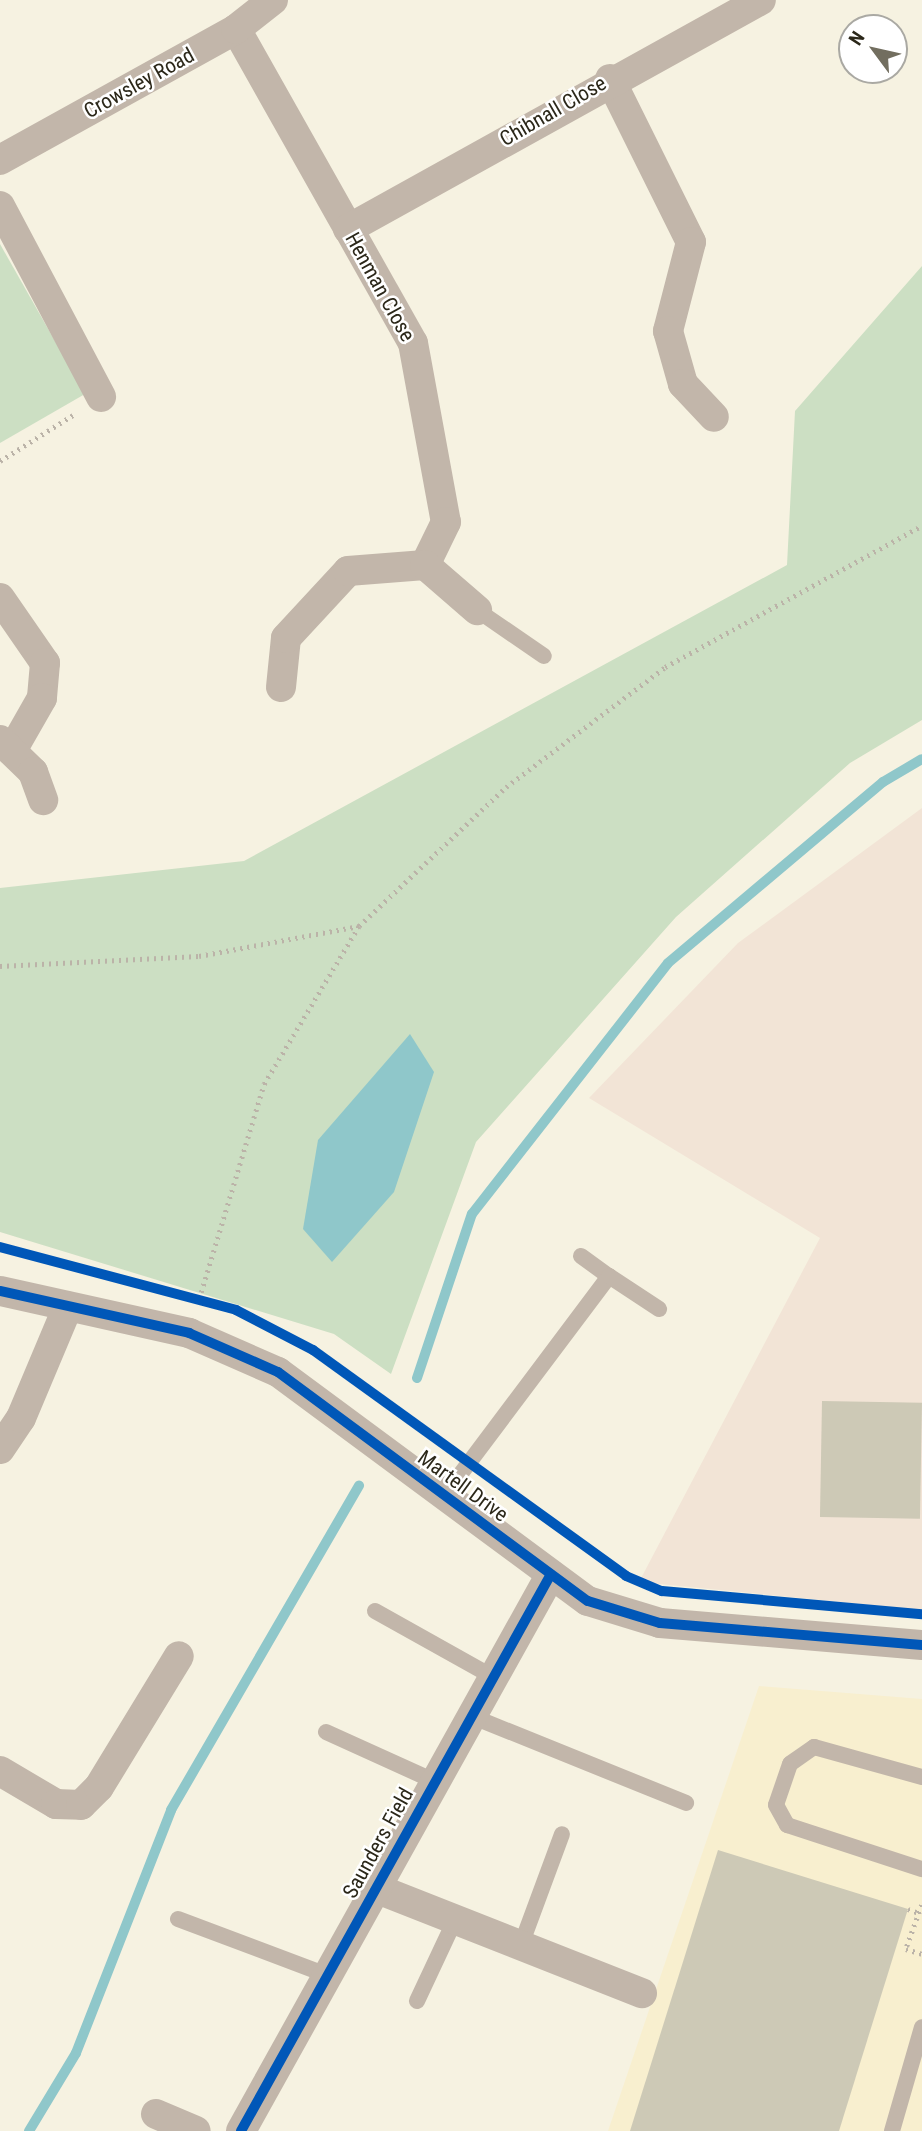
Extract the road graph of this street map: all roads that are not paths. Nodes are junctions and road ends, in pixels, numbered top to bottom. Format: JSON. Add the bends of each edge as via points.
{"nodes":[{"id":1,"x":273,"y":0,"type":"edge"},
{"id":2,"x":761,"y":0,"type":"edge"},
{"id":3,"x":236,"y":29,"type":"junction"},
{"id":4,"x":610,"y":79,"type":"junction"},
{"id":5,"x":0,"y":160,"type":"edge"},
{"id":6,"x":0,"y":206,"type":"edge"},
{"id":7,"x":348,"y":229,"type":"junction"},
{"id":8,"x":101,"y":397,"type":"road end"},
{"id":9,"x":714,"y":417,"type":"dead end"},
{"id":10,"x":425,"y":565,"type":"junction"},
{"id":11,"x":0,"y":598,"type":"edge"},
{"id":12,"x":477,"y":610,"type":"joint"},
{"id":13,"x":544,"y":656,"type":"dead end"},
{"id":14,"x":281,"y":687,"type":"dead end"},
{"id":15,"x":7,"y":743,"type":"edge"},
{"id":16,"x":43,"y":800,"type":"dead end"},
{"id":17,"x":581,"y":1256,"type":"dead end"},
{"id":18,"x":609,"y":1276,"type":"junction"},
{"id":19,"x":0,"y":1291,"type":"edge"},
{"id":20,"x":68,"y":1306,"type":"junction"},
{"id":21,"x":659,"y":1309,"type":"dead end"},
{"id":22,"x":0,"y":1449,"type":"edge"},
{"id":23,"x":443,"y":1496,"type":"junction"},
{"id":24,"x":551,"y":1574,"type":"junction"},
{"id":25,"x":375,"y":1612,"type":"dead end"},
{"id":26,"x":922,"y":1644,"type":"edge"},
{"id":27,"x":179,"y":1656,"type":"dead end"},
{"id":28,"x":493,"y":1676,"type":"junction"},
{"id":29,"x":471,"y":1716,"type":"junction"},
{"id":30,"x":326,"y":1732,"type":"dead end"},
{"id":31,"x":0,"y":1771,"type":"edge"},
{"id":32,"x":922,"y":1777,"type":"edge"},
{"id":33,"x":435,"y":1782,"type":"junction"},
{"id":34,"x":686,"y":1803,"type":"dead end"},
{"id":35,"x":562,"y":1834,"type":"dead end"},
{"id":36,"x":922,"y":1869,"type":"edge"},
{"id":37,"x":375,"y":1888,"type":"junction"},
{"id":38,"x":178,"y":1919,"type":"dead end"},
{"id":39,"x":455,"y":1920,"type":"junction"},
{"id":40,"x":521,"y":1945,"type":"junction"},
{"id":41,"x":327,"y":1975,"type":"junction"},
{"id":42,"x":642,"y":1993,"type":"dead end"},
{"id":43,"x":417,"y":2001,"type":"dead end"},
{"id":44,"x":922,"y":2026,"type":"edge"},
{"id":45,"x":156,"y":2114,"type":"dead end"},
{"id":46,"x":196,"y":2131,"type":"edge"},
{"id":47,"x":241,"y":2131,"type":"edge"},
{"id":48,"x":892,"y":2131,"type":"edge"}],
"edges":[{"from":1,"to":3,"type":"street","name":"Crowsley Road"},
{"from":2,"to":4,"type":"street","name":"Chibnall Close"},
{"from":3,"to":5,"type":"street","name":"Crowsley Road"},
{"from":3,"to":7,"type":"street","name":"Henman Close"},
{"from":4,"to":7,"type":"street","name":"Chibnall Close"},
{"from":4,"to":9,"type":"street","via":[[691,242],[668,331],[682,384]]},
{"from":6,"to":8,"type":"street"},
{"from":7,"to":10,"type":"street","name":"Henman Close","via":[[413,343],[446,522]]},
{"from":10,"to":12,"type":"street"},
{"from":10,"to":14,"type":"street","via":[[348,571],[286,638]]},
{"from":11,"to":15,"type":"street","via":[[45,663],[42,698]]},
{"from":12,"to":13,"type":"lane"},
{"from":15,"to":16,"type":"street","via":[[33,772]]},
{"from":17,"to":18,"type":"lane"},
{"from":18,"to":21,"type":"lane"},
{"from":18,"to":23,"type":"lane"},
{"from":19,"to":20,"type":"street","name":"Martell Drive"},
{"from":20,"to":22,"type":"street","via":[[21,1418]]},
{"from":20,"to":23,"type":"street","name":"Martell Drive","via":[[189,1333],[278,1372]]},
{"from":23,"to":24,"type":"street","name":"Martell Drive"},
{"from":24,"to":26,"type":"street","name":"Martell Drive","via":[[588,1601],[660,1623]]},
{"from":24,"to":28,"type":"street","name":"Saunders Field"},
{"from":25,"to":28,"type":"lane"},
{"from":27,"to":31,"type":"street","via":[[99,1787],[81,1805],[56,1804]]},
{"from":28,"to":29,"type":"street","name":"Saunders Field"},
{"from":29,"to":33,"type":"street","name":"Saunders Field"},
{"from":29,"to":34,"type":"lane"},
{"from":30,"to":33,"type":"lane"},
{"from":32,"to":36,"type":"lane","via":[[814,1747],[790,1765],[776,1805],[788,1825]]},
{"from":33,"to":37,"type":"street","name":"Saunders Field"},
{"from":35,"to":40,"type":"lane"},
{"from":37,"to":39,"type":"street","name":"Saunders Field"},
{"from":37,"to":41,"type":"street","name":"Saunders Field"},
{"from":38,"to":41,"type":"lane"},
{"from":39,"to":40,"type":"street","name":"Saunders Field"},
{"from":39,"to":43,"type":"lane"},
{"from":40,"to":42,"type":"street","name":"Saunders Field"},
{"from":41,"to":47,"type":"street","name":"Saunders Field"},
{"from":44,"to":48,"type":"lane"},
{"from":45,"to":46,"type":"street"}]}
